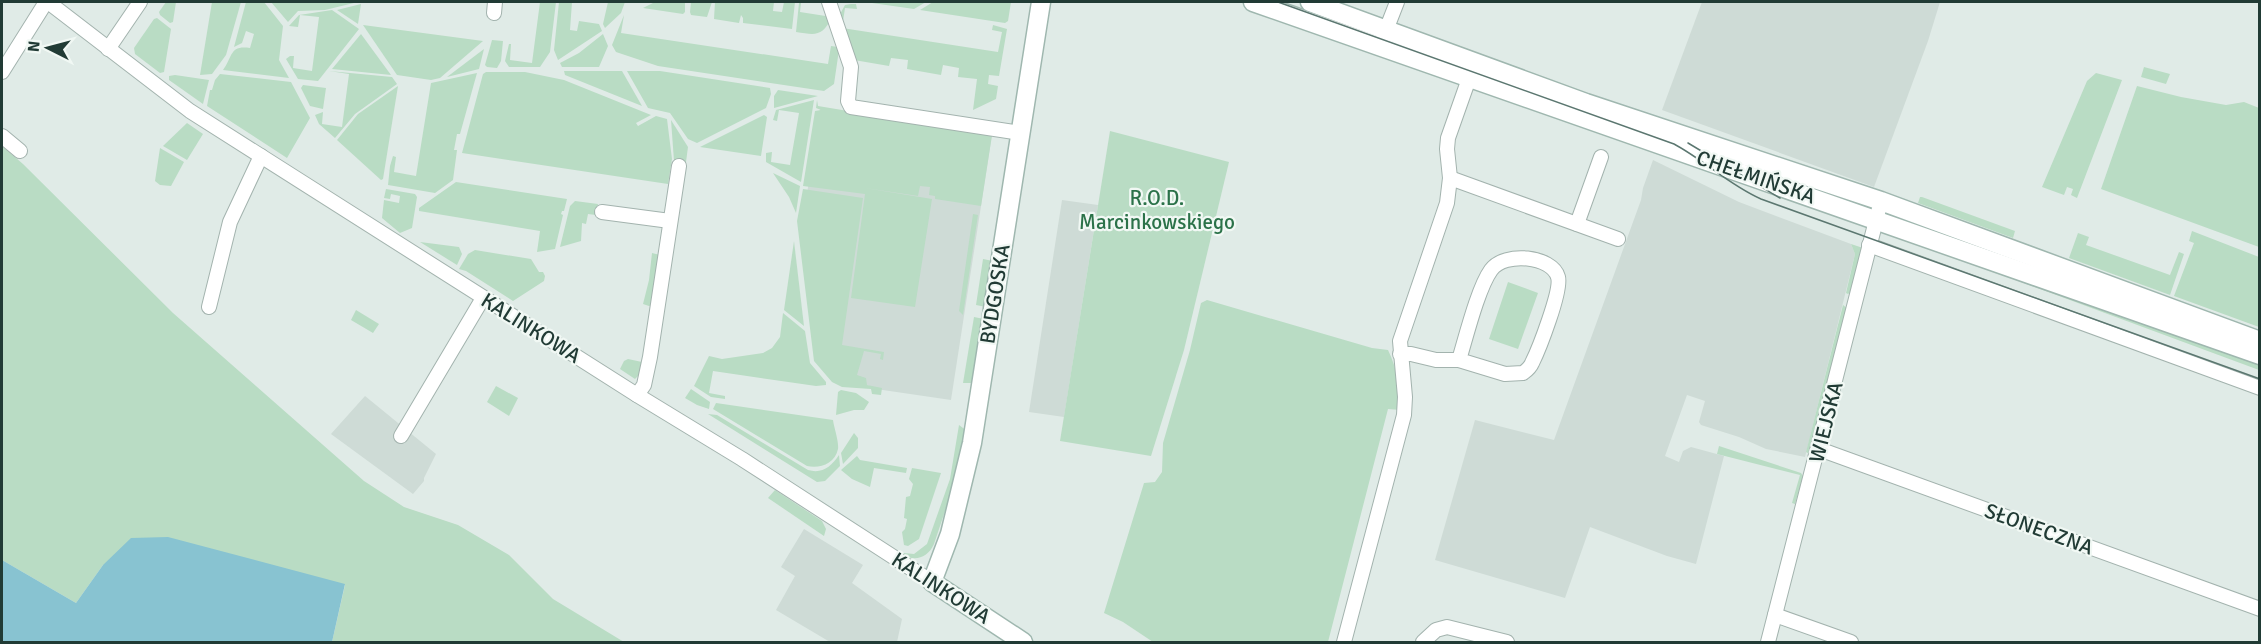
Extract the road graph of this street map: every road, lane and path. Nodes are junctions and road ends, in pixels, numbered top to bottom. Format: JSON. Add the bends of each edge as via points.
{"nodes":[{"id":1,"x":47,"y":2,"type":"edge"},
{"id":2,"x":140,"y":2,"type":"edge"},
{"id":3,"x":829,"y":2,"type":"edge"},
{"id":4,"x":1041,"y":2,"type":"edge"},
{"id":5,"x":1253,"y":2,"type":"edge"},
{"id":6,"x":1310,"y":2,"type":"edge"},
{"id":7,"x":1397,"y":2,"type":"edge"},
{"id":8,"x":1383,"y":37,"type":"junction"},
{"id":9,"x":108,"y":49,"type":"junction"},
{"id":10,"x":1472,"y":70,"type":"junction"},
{"id":11,"x":2,"y":72,"type":"edge"},
{"id":12,"x":1020,"y":133,"type":"junction"},
{"id":13,"x":2,"y":136,"type":"edge"},
{"id":14,"x":20,"y":151,"type":"dead end"},
{"id":15,"x":261,"y":156,"type":"junction"},
{"id":16,"x":1601,"y":157,"type":"dead end"},
{"id":17,"x":679,"y":166,"type":"dead end"},
{"id":18,"x":1450,"y":178,"type":"junction"},
{"id":19,"x":1881,"y":201,"type":"junction"},
{"id":20,"x":602,"y":212,"type":"dead end"},
{"id":21,"x":1876,"y":220,"type":"junction"},
{"id":22,"x":670,"y":221,"type":"junction"},
{"id":23,"x":1577,"y":224,"type":"junction"},
{"id":24,"x":1618,"y":239,"type":"dead end"},
{"id":25,"x":1869,"y":245,"type":"junction"},
{"id":26,"x":483,"y":298,"type":"junction"},
{"id":27,"x":208,"y":307,"type":"dead end"},
{"id":28,"x":2259,"y":341,"type":"edge"},
{"id":29,"x":1400,"y":354,"type":"junction"},
{"id":30,"x":2259,"y":355,"type":"edge"},
{"id":31,"x":1459,"y":360,"type":"junction"},
{"id":32,"x":2259,"y":388,"type":"edge"},
{"id":33,"x":637,"y":395,"type":"junction"},
{"id":34,"x":401,"y":436,"type":"dead end"},
{"id":35,"x":1819,"y":449,"type":"junction"},
{"id":36,"x":932,"y":582,"type":"junction"},
{"id":37,"x":2259,"y":609,"type":"edge"},
{"id":38,"x":1775,"y":615,"type":"junction"},
{"id":39,"x":1023,"y":642,"type":"edge"},
{"id":40,"x":1344,"y":642,"type":"edge"},
{"id":41,"x":1423,"y":642,"type":"edge"},
{"id":42,"x":1507,"y":642,"type":"edge"},
{"id":43,"x":1768,"y":642,"type":"edge"},
{"id":44,"x":1851,"y":642,"type":"edge"}],
"edges":[{"from":1,"to":9,"type":"street","name":"KALINKOWA"},
{"from":1,"to":11,"type":"street"},
{"from":2,"to":9,"type":"street"},
{"from":3,"to":12,"type":"street","via":[[850,67],[851,106]]},
{"from":4,"to":12,"type":"main road","name":"BYDGOSKA"},
{"from":5,"to":8,"type":"main road","name":"CHEŁMIŃSKA"},
{"from":6,"to":8,"type":"main road","name":"CHEŁMIŃSKA"},
{"from":7,"to":8,"type":"street"},
{"from":8,"to":10,"type":"main road","name":"CHEŁMIŃSKA"},
{"from":9,"to":15,"type":"street","name":"KALINKOWA","via":[[190,111]]},
{"from":10,"to":18,"type":"street","via":[[1448,138]]},
{"from":10,"to":19,"type":"main road","name":"CHEŁMIŃSKA","via":[[1586,103]]},
{"from":10,"to":21,"type":"main road","name":"CHEŁMIŃSKA"},
{"from":12,"to":36,"type":"main road","name":"BYDGOSKA","via":[[972,442],[950,534]]},
{"from":13,"to":14,"type":"street"},
{"from":15,"to":26,"type":"street","name":"KALINKOWA"},
{"from":15,"to":27,"type":"street","via":[[230,222]]},
{"from":16,"to":23,"type":"street"},
{"from":17,"to":22,"type":"street"},
{"from":18,"to":23,"type":"street"},
{"from":18,"to":29,"type":"street","via":[[1447,203],[1404,326]]},
{"from":19,"to":21,"type":"street","name":"WIEJSKA"},
{"from":19,"to":28,"type":"main road","name":"CHEŁMIŃSKA"},
{"from":20,"to":22,"type":"street"},
{"from":21,"to":25,"type":"street","name":"WIEJSKA"},
{"from":21,"to":30,"type":"main road","name":"CHEŁMIŃSKA"},
{"from":22,"to":33,"type":"street","via":[[645,385]]},
{"from":23,"to":24,"type":"street"},
{"from":25,"to":32,"type":"street"},
{"from":25,"to":35,"type":"street","name":"WIEJSKA"},
{"from":26,"to":33,"type":"street","name":"KALINKOWA"},
{"from":26,"to":34,"type":"street"},
{"from":29,"to":31,"type":"street"},
{"from":29,"to":40,"type":"street","via":[[1404,415]]},
{"from":31,"to":31,"type":"street","via":[[1505,374],[1529,369],[1558,294],[1559,278],[1553,269],[1520,257],[1494,267]]},
{"from":33,"to":36,"type":"street","name":"KALINKOWA"},
{"from":35,"to":37,"type":"street","name":"SŁONECZNA"},
{"from":35,"to":38,"type":"street","name":"WIEJSKA"},
{"from":36,"to":39,"type":"main road","name":"KALINKOWA"},
{"from":38,"to":43,"type":"street","name":"WIEJSKA"},
{"from":38,"to":44,"type":"street"},
{"from":41,"to":42,"type":"street","via":[[1436,630],[1447,627]]}]}
